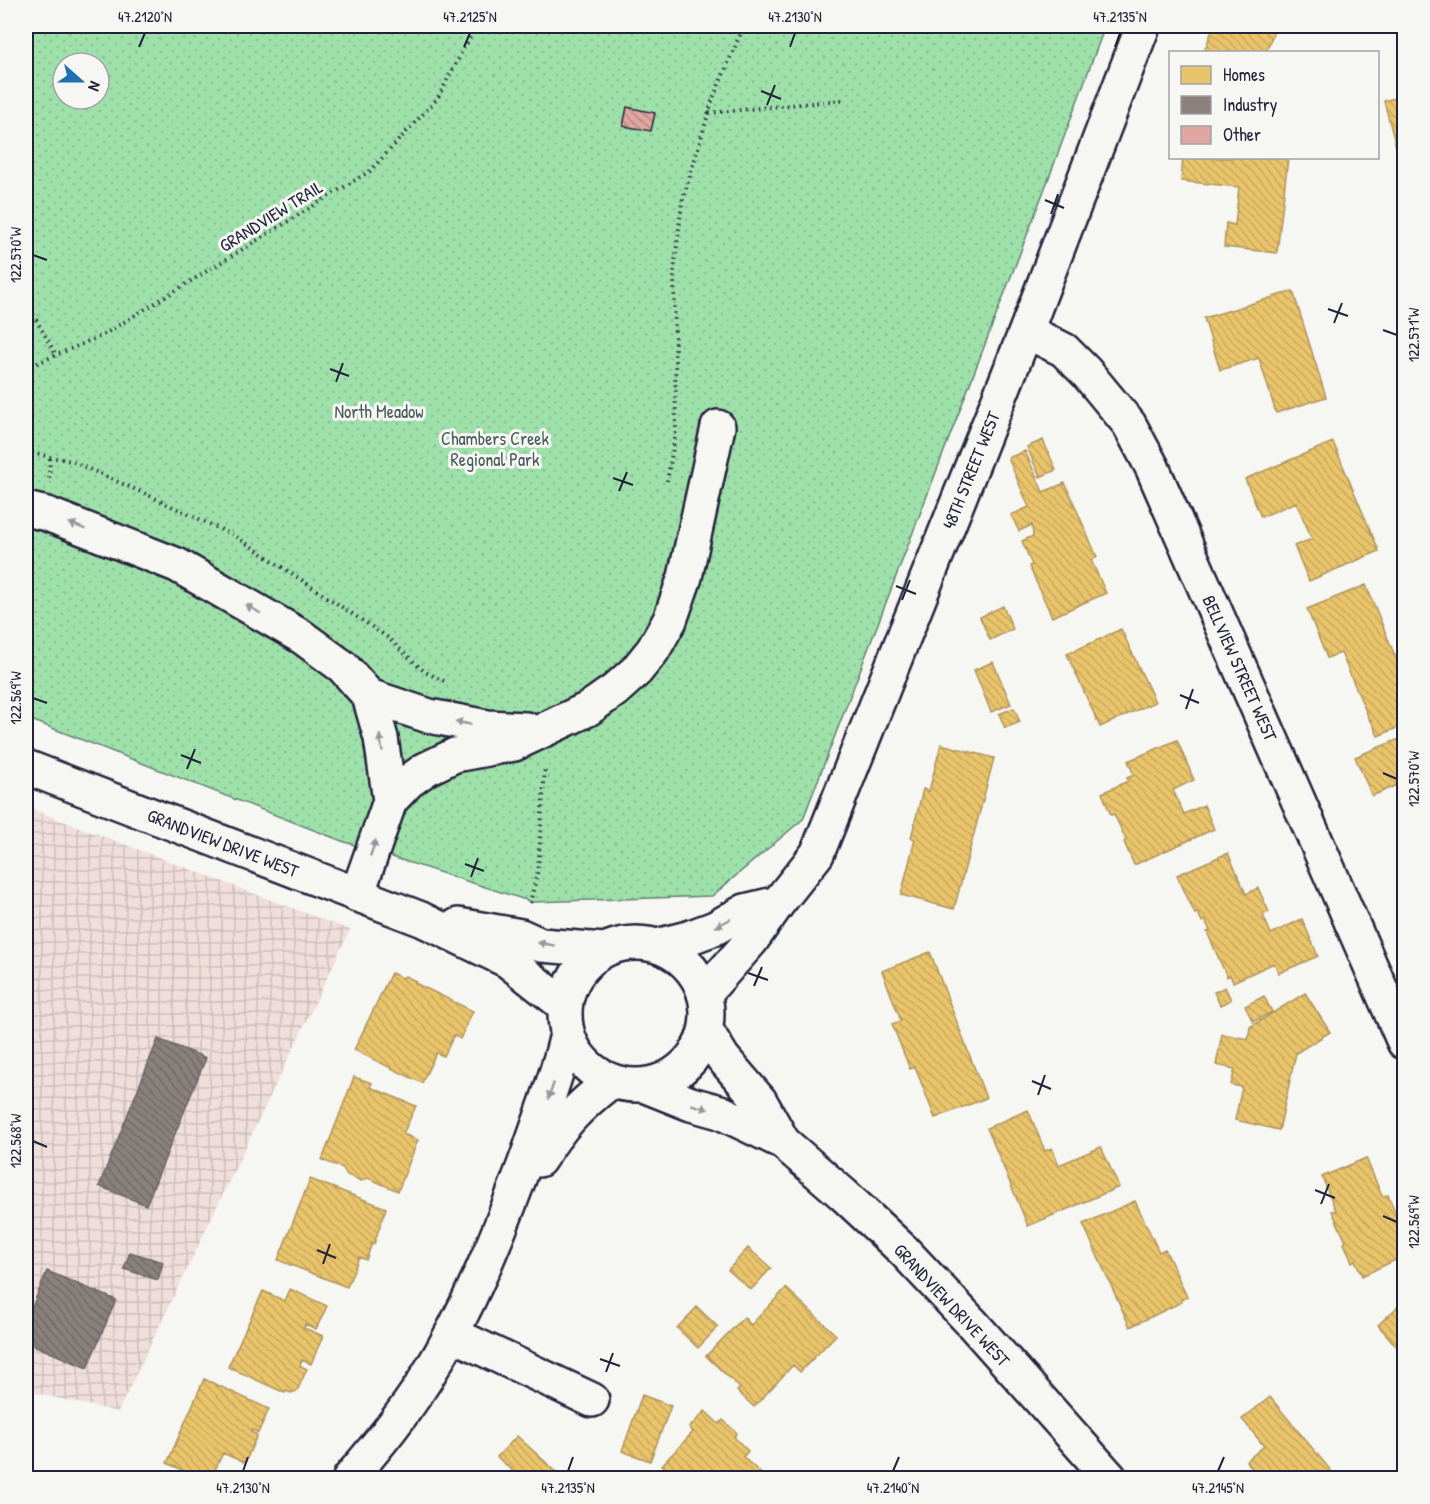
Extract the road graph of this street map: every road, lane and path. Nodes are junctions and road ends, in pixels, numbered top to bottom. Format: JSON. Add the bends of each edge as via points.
{"nodes":[{"id":1,"x":476,"y":26,"type":"edge"},
{"id":2,"x":744,"y":26,"type":"edge"},
{"id":3,"x":1143,"y":26,"type":"edge"},
{"id":4,"x":842,"y":100,"type":"dead end"},
{"id":5,"x":709,"y":112,"type":"junction"},
{"id":6,"x":26,"y":304,"type":"edge"},
{"id":7,"x":1026,"y":331,"type":"junction"},
{"id":8,"x":56,"y":355,"type":"junction"},
{"id":9,"x":26,"y":368,"type":"edge"},
{"id":10,"x":718,"y":427,"type":"dead end"},
{"id":11,"x":26,"y":452,"type":"edge"},
{"id":12,"x":666,"y":484,"type":"dead end"},
{"id":13,"x":26,"y":509,"type":"edge"},
{"id":14,"x":445,"y":681,"type":"dead end"},
{"id":15,"x":369,"y":696,"type":"junction"},
{"id":16,"x":544,"y":745,"type":"junction"},
{"id":17,"x":26,"y":767,"type":"edge"},
{"id":18,"x":390,"y":801,"type":"junction"},
{"id":19,"x":357,"y":895,"type":"junction"},
{"id":20,"x":778,"y":903,"type":"junction"},
{"id":21,"x":529,"y":911,"type":"dead end"},
{"id":22,"x":421,"y":919,"type":"junction"},
{"id":23,"x":657,"y":946,"type":"junction"},
{"id":24,"x":604,"y":950,"type":"junction"},
{"id":25,"x":704,"y":994,"type":"junction"},
{"id":26,"x":565,"y":1020,"type":"junction"},
{"id":27,"x":706,"y":1030,"type":"junction"},
{"id":28,"x":1404,"y":1042,"type":"edge"},
{"id":29,"x":610,"y":1082,"type":"junction"},
{"id":30,"x":646,"y":1086,"type":"junction"},
{"id":31,"x":783,"y":1142,"type":"junction"},
{"id":32,"x":509,"y":1206,"type":"junction"},
{"id":33,"x":452,"y":1334,"type":"junction"},
{"id":34,"x":592,"y":1400,"type":"dead end"},
{"id":35,"x":350,"y":1479,"type":"edge"},
{"id":36,"x":1110,"y":1479,"type":"edge"}],
"edges":[{"from":1,"to":8,"type":"path","name":"GRANDVIEW TRAIL","via":[[437,99],[370,171],[103,334]]},
{"from":2,"to":5,"type":"path"},
{"from":3,"to":7,"type":"street","name":"48TH STREET WEST"},
{"from":4,"to":5,"type":"path"},
{"from":5,"to":12,"type":"path","via":[[682,202],[674,270],[676,432]]},
{"from":6,"to":8,"type":"path"},
{"from":7,"to":20,"type":"street","name":"48TH STREET WEST","via":[[817,854]]},
{"from":7,"to":28,"type":"street","name":"BELLVIEW STREET WEST","via":[[1064,350],[1086,372],[1129,424],[1152,467]]},
{"from":8,"to":9,"type":"path","name":"GRANDVIEW TRAIL"},
{"from":10,"to":16,"type":"street","via":[[685,577],[670,620],[636,671]]},
{"from":11,"to":14,"type":"path","via":[[71,461],[237,537],[387,637],[425,672]]},
{"from":15,"to":13,"type":"street","one_way":true,"via":[[343,667],[302,637],[177,565]]},
{"from":16,"to":15,"type":"street","one_way":true,"via":[[487,727],[429,717]]},
{"from":18,"to":15,"type":"street","one_way":true,"via":[[381,738]]},
{"from":16,"to":18,"type":"street","via":[[514,744],[455,755],[409,781]]},
{"from":16,"to":21,"type":"path","via":[[538,870]]},
{"from":17,"to":19,"type":"street","name":"GRANDVIEW DRIVE WEST"},
{"from":19,"to":18,"type":"street","one_way":true},
{"from":19,"to":22,"type":"street","name":"GRANDVIEW DRIVE WEST"},
{"from":20,"to":23,"type":"street","one_way":true,"via":[[745,911],[715,928]]},
{"from":20,"to":25,"type":"street","name":"48TH STREET WEST","via":[[751,941]]},
{"from":24,"to":22,"type":"street","name":"GRANDVIEW DRIVE WEST","one_way":true,"via":[[541,945],[521,936]]},
{"from":22,"to":26,"type":"street","name":"GRANDVIEW DRIVE WEST","via":[[508,961]]},
{"from":23,"to":24,"type":"street","via":[[630,943]]},
{"from":23,"to":25,"type":"street","via":[[683,960],[698,978]]},
{"from":24,"to":26,"type":"street","via":[[583,965],[570,984]]},
{"from":25,"to":27,"type":"street"},
{"from":26,"to":29,"type":"street","via":[[579,1059]]},
{"from":26,"to":32,"type":"street","one_way":true,"via":[[561,1064]]},
{"from":27,"to":30,"type":"street","via":[[696,1054],[683,1068]]},
{"from":27,"to":31,"type":"street","name":"GRANDVIEW DRIVE WEST","via":[[723,1058],[760,1101]]},
{"from":29,"to":30,"type":"street"},
{"from":29,"to":32,"type":"street","via":[[586,1100],[559,1129]]},
{"from":30,"to":31,"type":"street","name":"GRANDVIEW DRIVE WEST","one_way":true,"via":[[720,1112]]},
{"from":31,"to":36,"type":"street","name":"GRANDVIEW DRIVE WEST","via":[[904,1251]]},
{"from":32,"to":33,"type":"street"},
{"from":33,"to":34,"type":"street"},
{"from":33,"to":35,"type":"street","via":[[424,1381]]}]}
